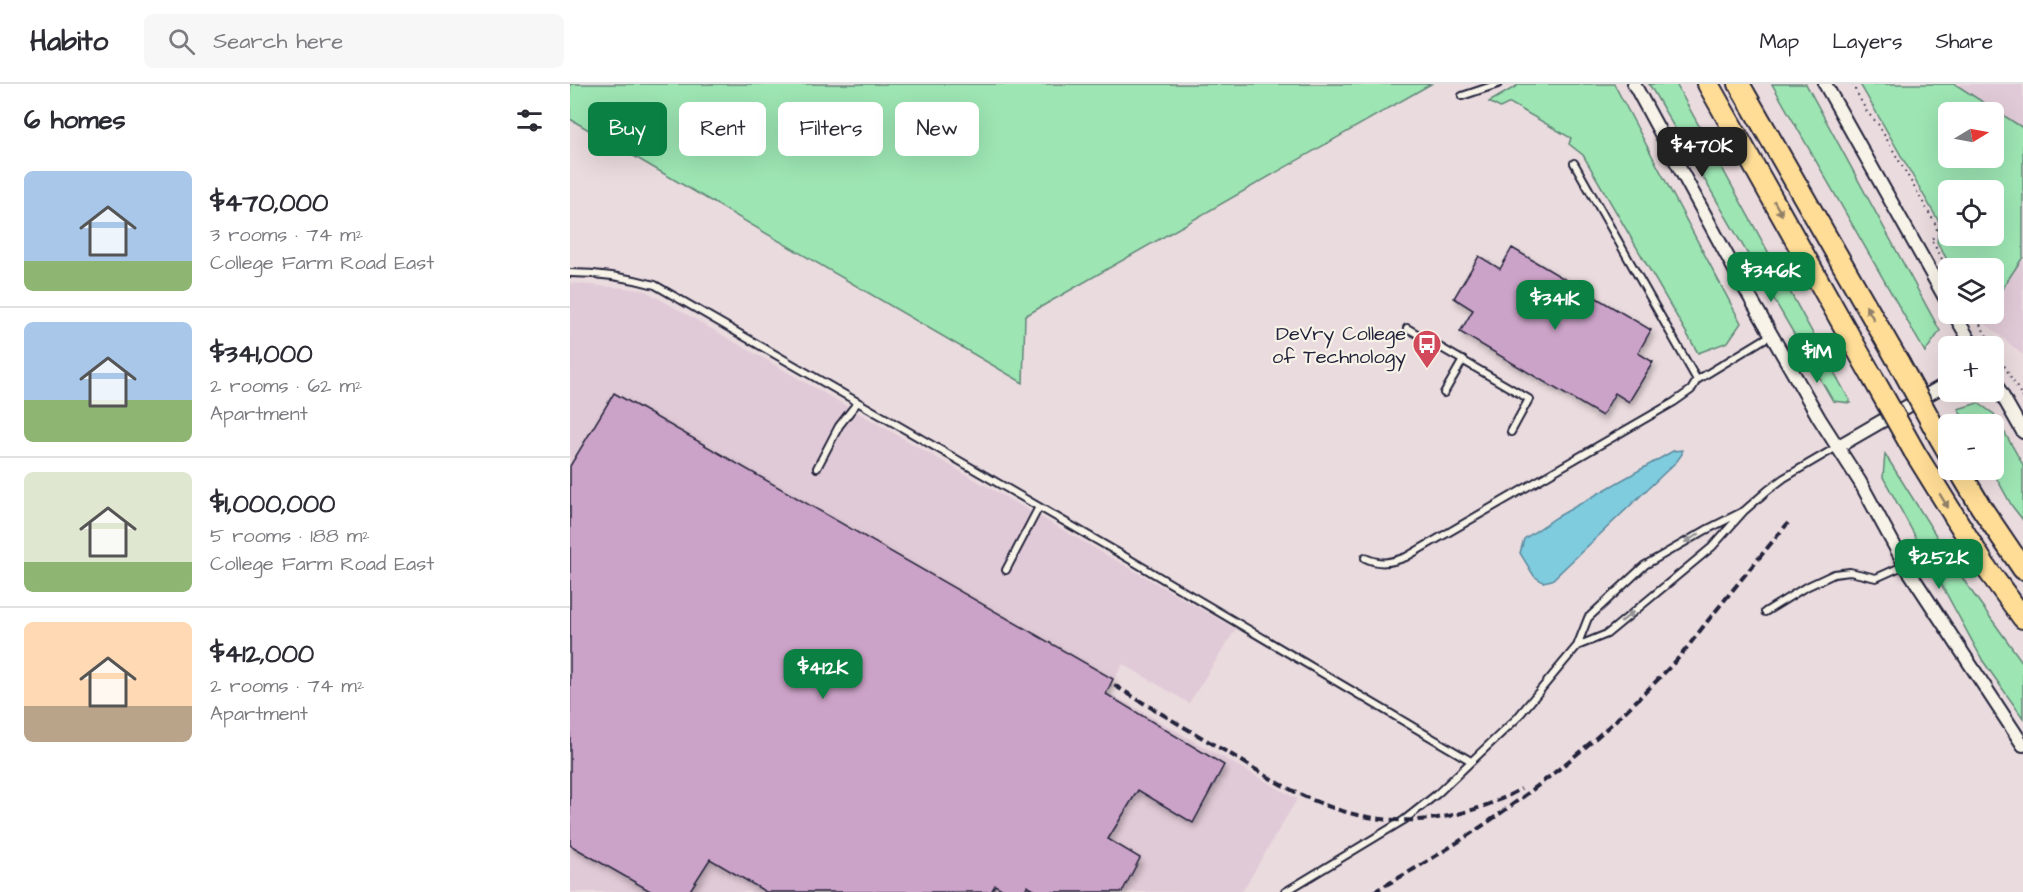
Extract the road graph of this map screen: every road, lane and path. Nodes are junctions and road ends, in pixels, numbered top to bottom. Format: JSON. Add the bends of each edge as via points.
{"nodes":[{"id":1,"x":1498,"y":84,"type":"edge"},
{"id":2,"x":1634,"y":84,"type":"edge"},
{"id":3,"x":1708,"y":84,"type":"edge"},
{"id":4,"x":1739,"y":84,"type":"edge"},
{"id":5,"x":1825,"y":84,"type":"edge"},
{"id":6,"x":1852,"y":84,"type":"edge"},
{"id":7,"x":1462,"y":96,"type":"dead end"},
{"id":8,"x":1574,"y":164,"type":"dead end"},
{"id":9,"x":1941,"y":258,"type":"edge"},
{"id":10,"x":570,"y":273,"type":"edge"},
{"id":11,"x":1938,"y":285,"type":"edge"},
{"id":12,"x":1980,"y":324,"type":"edge"},
{"id":13,"x":1407,"y":328,"type":"dead end"},
{"id":14,"x":1771,"y":335,"type":"junction"},
{"id":15,"x":1462,"y":360,"type":"junction"},
{"id":16,"x":1697,"y":380,"type":"junction"},
{"id":17,"x":1938,"y":389,"type":"edge"},
{"id":18,"x":1444,"y":393,"type":"dead end"},
{"id":19,"x":2023,"y":398,"type":"edge"},
{"id":20,"x":2004,"y":399,"type":"edge"},
{"id":21,"x":856,"y":403,"type":"junction"},
{"id":22,"x":1511,"y":432,"type":"dead end"},
{"id":23,"x":2023,"y":432,"type":"edge"},
{"id":24,"x":1938,"y":434,"type":"edge"},
{"id":25,"x":1837,"y":447,"type":"junction"},
{"id":26,"x":817,"y":468,"type":"dead end"},
{"id":27,"x":1965,"y":480,"type":"edge"},
{"id":28,"x":1039,"y":507,"type":"junction"},
{"id":29,"x":1744,"y":511,"type":"junction"},
{"id":30,"x":1365,"y":558,"type":"dead end"},
{"id":31,"x":1905,"y":565,"type":"junction"},
{"id":32,"x":1006,"y":570,"type":"dead end"},
{"id":33,"x":2023,"y":570,"type":"edge"},
{"id":34,"x":1765,"y":612,"type":"dead end"},
{"id":35,"x":2023,"y":618,"type":"edge"},
{"id":36,"x":1577,"y":646,"type":"junction"},
{"id":37,"x":2023,"y":745,"type":"edge"},
{"id":38,"x":1471,"y":761,"type":"junction"},
{"id":39,"x":1285,"y":892,"type":"edge"}],
"edges":[{"from":1,"to":7,"type":"lane"},
{"from":2,"to":14,"type":"street"},
{"from":3,"to":35,"type":"highway","one_way":true,"bridge":true,"via":[[1914,451],[1987,569]]},
{"from":24,"to":4,"type":"highway","one_way":true,"bridge":true},
{"from":5,"to":11,"type":"street"},
{"from":6,"to":9,"type":"path","via":[[1936,225],[1938,235],[1931,239]]},
{"from":8,"to":16,"type":"lane"},
{"from":10,"to":21,"type":"lane","via":[[599,273],[655,285]]},
{"from":12,"to":19,"type":"path"},
{"from":13,"to":15,"type":"lane"},
{"from":14,"to":16,"type":"lane"},
{"from":14,"to":25,"type":"street"},
{"from":15,"to":18,"type":"lane"},
{"from":15,"to":22,"type":"lane","via":[[1529,399]]},
{"from":16,"to":30,"type":"lane","via":[[1691,390],[1674,402],[1406,557],[1389,563]]},
{"from":17,"to":25,"type":"street"},
{"from":20,"to":23,"type":"street"},
{"from":21,"to":26,"type":"lane"},
{"from":21,"to":28,"type":"lane"},
{"from":25,"to":29,"type":"lane","via":[[1784,478]]},
{"from":25,"to":31,"type":"street"},
{"from":27,"to":33,"type":"highway"},
{"from":28,"to":32,"type":"lane"},
{"from":28,"to":38,"type":"lane"},
{"from":36,"to":29,"type":"lane","one_way":true,"via":[[1607,634],[1712,547]]},
{"from":29,"to":36,"type":"lane","one_way":true,"via":[[1645,565],[1588,618]]},
{"from":31,"to":34,"type":"lane","via":[[1876,578],[1850,572],[1834,574]]},
{"from":31,"to":37,"type":"street"},
{"from":36,"to":38,"type":"lane","via":[[1517,718]]},
{"from":38,"to":39,"type":"lane","via":[[1404,820]]}]}
